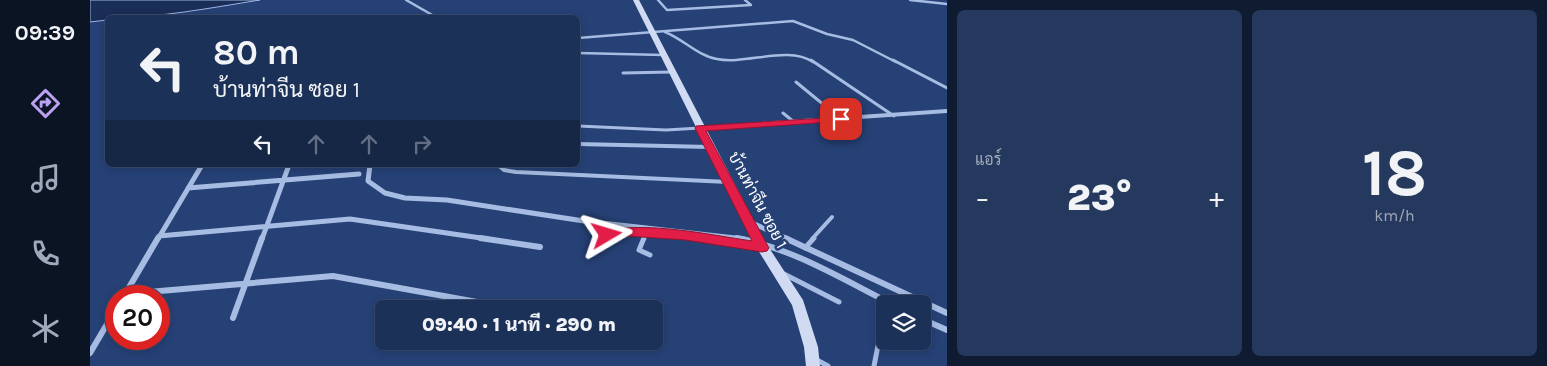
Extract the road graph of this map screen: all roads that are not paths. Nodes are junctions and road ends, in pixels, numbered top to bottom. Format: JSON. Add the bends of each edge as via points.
{"nodes":[{"id":1,"x":406,"y":0,"type":"edge"},
{"id":2,"x":636,"y":0,"type":"edge"},
{"id":3,"x":658,"y":0,"type":"edge"},
{"id":4,"x":745,"y":0,"type":"edge"},
{"id":5,"x":910,"y":0,"type":"edge"},
{"id":6,"x":947,"y":4,"type":"edge"},
{"id":7,"x":432,"y":15,"type":"edge"},
{"id":8,"x":662,"y":31,"type":"junction"},
{"id":9,"x":651,"y":32,"type":"junction"},
{"id":10,"x":580,"y":38,"type":"edge"},
{"id":11,"x":580,"y":53,"type":"edge"},
{"id":12,"x":663,"y":55,"type":"junction"},
{"id":13,"x":671,"y":72,"type":"junction"},
{"id":14,"x":623,"y":74,"type":"dead end"},
{"id":15,"x":796,"y":82,"type":"dead end"},
{"id":16,"x":947,"y":88,"type":"edge"},
{"id":17,"x":947,"y":111,"type":"edge"},
{"id":18,"x":784,"y":113,"type":"dead end"},
{"id":19,"x":894,"y":116,"type":"junction"},
{"id":20,"x":841,"y":119,"type":"junction"},
{"id":21,"x":794,"y":122,"type":"junction"},
{"id":22,"x":580,"y":126,"type":"edge"},
{"id":23,"x":700,"y":128,"type":"junction"},
{"id":24,"x":580,"y":144,"type":"edge"},
{"id":25,"x":710,"y":147,"type":"junction"},
{"id":26,"x":201,"y":167,"type":"edge"},
{"id":27,"x":288,"y":167,"type":"edge"},
{"id":28,"x":370,"y":167,"type":"edge"},
{"id":29,"x":500,"y":167,"type":"edge"},
{"id":30,"x":359,"y":174,"type":"dead end"},
{"id":31,"x":284,"y":180,"type":"junction"},
{"id":32,"x":728,"y":182,"type":"junction"},
{"id":33,"x":188,"y":188,"type":"junction"},
{"id":34,"x":832,"y":217,"type":"dead end"},
{"id":35,"x":750,"y":224,"type":"junction"},
{"id":36,"x":267,"y":226,"type":"junction"},
{"id":37,"x":646,"y":233,"type":"junction"},
{"id":38,"x":159,"y":236,"type":"junction"},
{"id":39,"x":605,"y":236,"type":"dead end"},
{"id":40,"x":760,"y":243,"type":"junction"},
{"id":41,"x":540,"y":247,"type":"dead end"},
{"id":42,"x":805,"y":248,"type":"junction"},
{"id":43,"x":650,"y":255,"type":"dead end"},
{"id":44,"x":777,"y":271,"type":"junction"},
{"id":45,"x":246,"y":284,"type":"junction"},
{"id":46,"x":130,"y":285,"type":"edge"},
{"id":47,"x":170,"y":291,"type":"edge"},
{"id":48,"x":876,"y":296,"type":"edge"},
{"id":49,"x":466,"y":300,"type":"edge"},
{"id":50,"x":839,"y":302,"type":"dead end"},
{"id":51,"x":947,"y":313,"type":"edge"},
{"id":52,"x":234,"y":318,"type":"dead end"},
{"id":53,"x":931,"y":322,"type":"edge"},
{"id":54,"x":105,"y":328,"type":"edge"},
{"id":55,"x":947,"y":330,"type":"edge"},
{"id":56,"x":877,"y":350,"type":"edge"},
{"id":57,"x":90,"y":353,"type":"edge"},
{"id":58,"x":813,"y":362,"type":"edge"},
{"id":59,"x":828,"y":366,"type":"edge"},
{"id":60,"x":874,"y":366,"type":"edge"}],
"edges":[{"from":1,"to":7,"type":"lane"},
{"from":2,"to":9,"type":"street","name":"บ้านท่าจีน ซอย 1"},
{"from":3,"to":4,"type":"lane","via":[[667,10],[674,10],[751,5]]},
{"from":5,"to":6,"type":"lane"},
{"from":8,"to":9,"type":"lane"},
{"from":8,"to":16,"type":"lane","via":[[793,21],[853,40]]},
{"from":8,"to":19,"type":"lane","via":[[686,41],[710,59],[806,57]]},
{"from":9,"to":10,"type":"lane"},
{"from":9,"to":12,"type":"street","name":"บ้านท่าจีน ซอย 1"},
{"from":11,"to":12,"type":"lane"},
{"from":12,"to":13,"type":"street","name":"บ้านท่าจีน ซอย 1"},
{"from":13,"to":14,"type":"lane"},
{"from":13,"to":23,"type":"street","name":"บ้านท่าจีน ซอย 1"},
{"from":15,"to":20,"type":"lane"},
{"from":17,"to":19,"type":"street"},
{"from":18,"to":21,"type":"lane"},
{"from":19,"to":20,"type":"street"},
{"from":20,"to":21,"type":"street"},
{"from":21,"to":23,"type":"street"},
{"from":22,"to":23,"type":"lane","via":[[666,130]]},
{"from":23,"to":25,"type":"street","name":"บ้านท่าจีน ซอย 1"},
{"from":24,"to":25,"type":"lane"},
{"from":25,"to":32,"type":"street","name":"บ้านท่าจีน ซอย 1"},
{"from":26,"to":33,"type":"street"},
{"from":27,"to":31,"type":"street"},
{"from":28,"to":40,"type":"street","via":[[368,181],[373,187],[406,198],[447,200]]},
{"from":29,"to":32,"type":"lane","via":[[516,172]]},
{"from":30,"to":31,"type":"street"},
{"from":31,"to":33,"type":"street"},
{"from":31,"to":36,"type":"street"},
{"from":32,"to":35,"type":"street","name":"บ้านท่าจีน ซอย 1"},
{"from":33,"to":38,"type":"street"},
{"from":34,"to":42,"type":"lane"},
{"from":35,"to":40,"type":"street","name":"บ้านท่าจีน ซอย 1"},
{"from":35,"to":42,"type":"street"},
{"from":36,"to":38,"type":"street"},
{"from":36,"to":41,"type":"street","via":[[350,219]]},
{"from":36,"to":45,"type":"street"},
{"from":37,"to":39,"type":"lane"},
{"from":37,"to":40,"type":"lane"},
{"from":37,"to":43,"type":"lane","via":[[639,250]]},
{"from":38,"to":46,"type":"street"},
{"from":40,"to":44,"type":"street","name":"บ้านท่าจีน ซอย 1"},
{"from":40,"to":48,"type":"street","via":[[783,250]]},
{"from":42,"to":51,"type":"street"},
{"from":44,"to":50,"type":"lane"},
{"from":44,"to":58,"type":"street","name":"บ้านท่าจีน ซอย 1","via":[[798,304]]},
{"from":45,"to":47,"type":"street"},
{"from":45,"to":49,"type":"street","via":[[333,276]]},
{"from":45,"to":52,"type":"street"},
{"from":53,"to":55,"type":"street"},
{"from":54,"to":57,"type":"street"},
{"from":56,"to":60,"type":"lane"},
{"from":58,"to":59,"type":"lane"}]}
